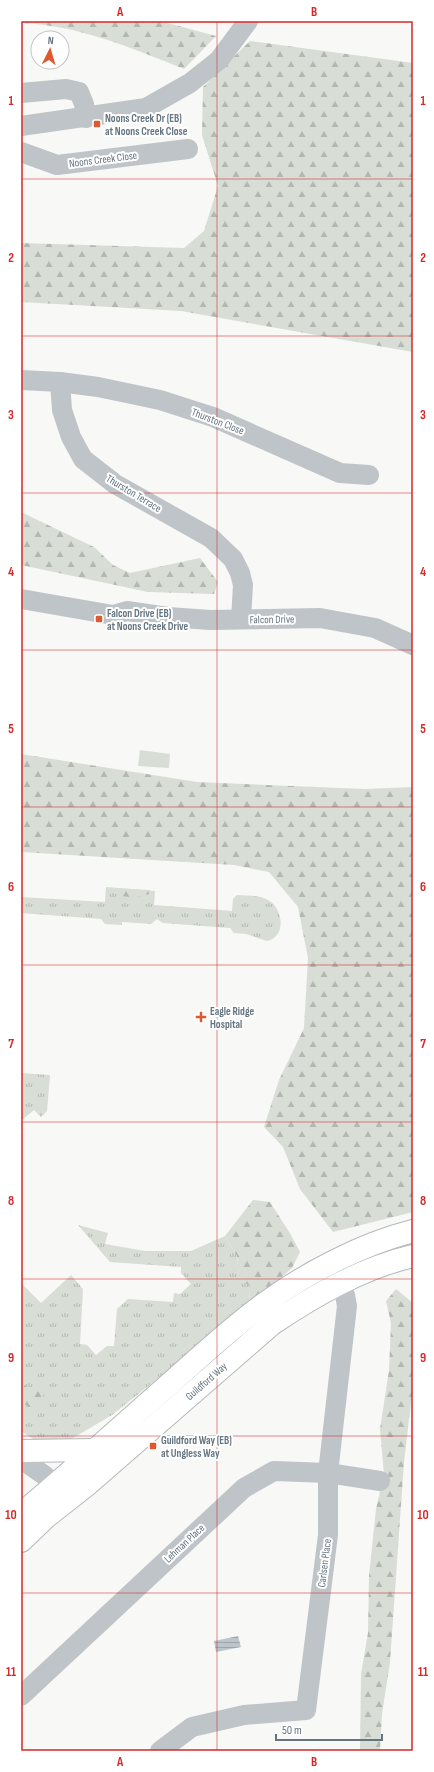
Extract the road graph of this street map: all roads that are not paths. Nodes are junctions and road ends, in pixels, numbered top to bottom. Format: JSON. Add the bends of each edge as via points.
{"nodes":[{"id":1,"x":248,"y":21,"type":"edge"},
{"id":2,"x":21,"y":93,"type":"edge"},
{"id":3,"x":86,"y":118,"type":"junction"},
{"id":4,"x":21,"y":126,"type":"edge"},
{"id":5,"x":188,"y":149,"type":"dead end"},
{"id":6,"x":21,"y":152,"type":"edge"},
{"id":7,"x":21,"y":380,"type":"edge"},
{"id":8,"x":60,"y":382,"type":"junction"},
{"id":9,"x":369,"y":475,"type":"dead end"},
{"id":10,"x":21,"y":586,"type":"edge"},
{"id":11,"x":21,"y":600,"type":"edge"},
{"id":12,"x":127,"y":611,"type":"junction"},
{"id":13,"x":242,"y":620,"type":"junction"},
{"id":14,"x":413,"y":645,"type":"edge"},
{"id":15,"x":413,"y":1231,"type":"edge"},
{"id":16,"x":413,"y":1256,"type":"edge"},
{"id":17,"x":326,"y":1266,"type":"junction"},
{"id":18,"x":338,"y":1284,"type":"junction"},
{"id":19,"x":95,"y":1450,"type":"junction"},
{"id":20,"x":21,"y":1451,"type":"edge"},
{"id":21,"x":21,"y":1459,"type":"edge"},
{"id":22,"x":328,"y":1473,"type":"junction"},
{"id":23,"x":380,"y":1481,"type":"dead end"},
{"id":24,"x":61,"y":1493,"type":"junction"},
{"id":25,"x":21,"y":1514,"type":"edge"},
{"id":26,"x":21,"y":1541,"type":"edge"},
{"id":27,"x":21,"y":1696,"type":"edge"},
{"id":28,"x":160,"y":1751,"type":"edge"}],
"edges":[{"from":1,"to":3,"type":"street","via":[[219,60],[190,83],[146,108]]},
{"from":2,"to":3,"type":"street","via":[[66,89],[79,92]]},
{"from":3,"to":4,"type":"street"},
{"from":5,"to":6,"type":"street","name":"Noons Creek Close","via":[[57,165]]},
{"from":7,"to":8,"type":"street"},
{"from":8,"to":9,"type":"street","name":"Thurston Close","via":[[130,392],[160,400],[213,417],[340,473]]},
{"from":8,"to":13,"type":"street","name":"Thurston Terrace","via":[[62,410],[71,437],[83,459],[115,484],[211,538],[233,559],[244,585]]},
{"from":10,"to":12,"type":"street","name":"Falcon Drive","via":[[113,602]]},
{"from":11,"to":12,"type":"street","name":"Falcon Drive","via":[[113,615]]},
{"from":12,"to":13,"type":"street","name":"Falcon Drive","via":[[168,617]]},
{"from":13,"to":14,"type":"street","name":"Falcon Drive","via":[[320,618],[374,628]]},
{"from":15,"to":17,"type":"main road","name":"Guildford Way","via":[[365,1247]]},
{"from":16,"to":18,"type":"main road","name":"Guildford Way","via":[[377,1267]]},
{"from":17,"to":18,"type":"street","name":"Carlsen Place"},
{"from":17,"to":19,"type":"main road","name":"Guildford Way","via":[[264,1304],[219,1340]]},
{"from":18,"to":22,"type":"street","name":"Carlsen Place","via":[[345,1295],[347,1306]]},
{"from":18,"to":24,"type":"main road","name":"Guildford Way","via":[[272,1324]]},
{"from":19,"to":20,"type":"main road"},
{"from":19,"to":24,"type":"main road","name":"Guildford Way"},
{"from":21,"to":24,"type":"street","via":[[44,1475]]},
{"from":22,"to":23,"type":"street","name":"Lehman Place"},
{"from":22,"to":27,"type":"street","name":"Lehman Place","via":[[274,1471],[244,1488]]},
{"from":22,"to":28,"type":"street","name":"Carlsen Place","via":[[328,1535],[306,1710],[244,1715],[192,1726]]},
{"from":24,"to":25,"type":"main road","name":"Guildford Way"},
{"from":24,"to":26,"type":"main road","name":"Guildford Way","via":[[46,1517]]}]}
